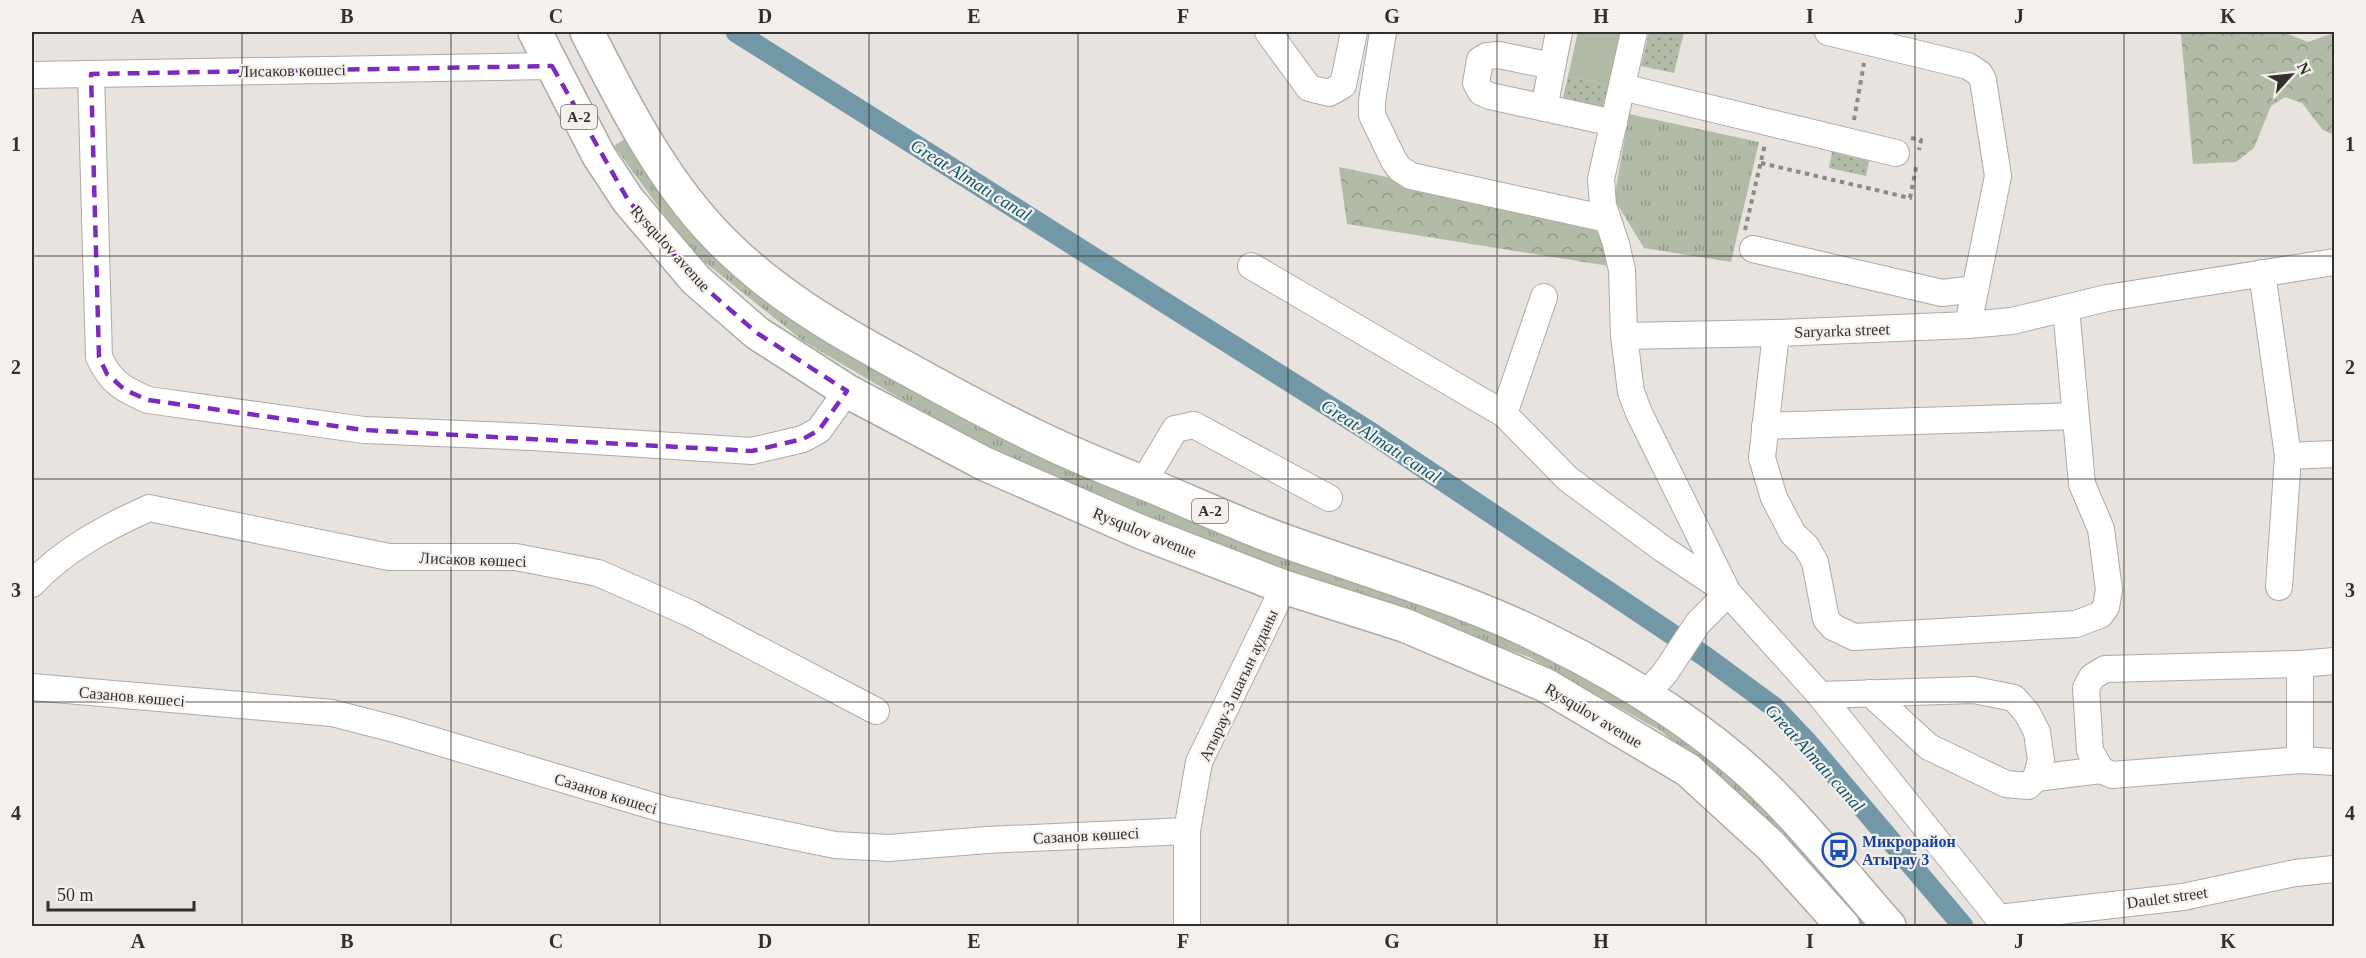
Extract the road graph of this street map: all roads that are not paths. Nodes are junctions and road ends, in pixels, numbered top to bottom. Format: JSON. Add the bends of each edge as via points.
{"nodes":[{"id":1,"x":535,"y":32,"type":"edge"},
{"id":2,"x":587,"y":32,"type":"edge"},
{"id":3,"x":1268,"y":32,"type":"edge"},
{"id":4,"x":1354,"y":32,"type":"edge"},
{"id":5,"x":1383,"y":32,"type":"edge"},
{"id":6,"x":1559,"y":32,"type":"edge"},
{"id":7,"x":1634,"y":32,"type":"edge"},
{"id":8,"x":1828,"y":32,"type":"edge"},
{"id":9,"x":552,"y":66,"type":"junction"},
{"id":10,"x":1552,"y":66,"type":"junction"},
{"id":11,"x":91,"y":74,"type":"junction"},
{"id":12,"x":32,"y":75,"type":"edge"},
{"id":13,"x":1622,"y":87,"type":"junction"},
{"id":14,"x":1544,"y":108,"type":"junction"},
{"id":15,"x":1614,"y":123,"type":"junction"},
{"id":16,"x":1896,"y":153,"type":"dead end"},
{"id":17,"x":1607,"y":219,"type":"junction"},
{"id":18,"x":1753,"y":249,"type":"road end"},
{"id":19,"x":2334,"y":262,"type":"edge"},
{"id":20,"x":1251,"y":266,"type":"dead end"},
{"id":21,"x":2262,"y":273,"type":"junction"},
{"id":22,"x":1975,"y":289,"type":"junction"},
{"id":23,"x":1544,"y":297,"type":"dead end"},
{"id":24,"x":2066,"y":308,"type":"junction"},
{"id":25,"x":1968,"y":325,"type":"junction"},
{"id":26,"x":1776,"y":333,"type":"junction"},
{"id":27,"x":1624,"y":336,"type":"junction"},
{"id":28,"x":847,"y":392,"type":"junction"},
{"id":29,"x":1504,"y":414,"type":"junction"},
{"id":30,"x":2075,"y":416,"type":"junction"},
{"id":31,"x":1765,"y":426,"type":"junction"},
{"id":32,"x":2334,"y":454,"type":"edge"},
{"id":33,"x":2288,"y":456,"type":"junction"},
{"id":34,"x":1143,"y":483,"type":"junction"},
{"id":35,"x":1329,"y":498,"type":"dead end"},
{"id":36,"x":32,"y":584,"type":"edge"},
{"id":37,"x":1284,"y":587,"type":"junction"},
{"id":38,"x":2279,"y":587,"type":"dead end"},
{"id":39,"x":1728,"y":593,"type":"junction"},
{"id":40,"x":2334,"y":661,"type":"edge"},
{"id":41,"x":2300,"y":664,"type":"junction"},
{"id":42,"x":1655,"y":684,"type":"junction"},
{"id":43,"x":32,"y":687,"type":"edge"},
{"id":44,"x":1870,"y":693,"type":"junction"},
{"id":45,"x":1820,"y":695,"type":"junction"},
{"id":46,"x":876,"y":711,"type":"dead end"},
{"id":47,"x":2300,"y":760,"type":"junction"},
{"id":48,"x":2334,"y":762,"type":"edge"},
{"id":49,"x":2101,"y":770,"type":"junction"},
{"id":50,"x":2036,"y":778,"type":"junction"},
{"id":51,"x":1187,"y":831,"type":"junction"},
{"id":52,"x":2334,"y":869,"type":"edge"},
{"id":53,"x":2001,"y":922,"type":"edge"},
{"id":54,"x":1187,"y":927,"type":"edge"},
{"id":55,"x":1844,"y":927,"type":"edge"},
{"id":56,"x":1890,"y":927,"type":"edge"}],
"edges":[{"from":1,"to":9,"type":"main road","name":"Rysqulov avenue","number":"A-2"},
{"from":2,"to":34,"type":"main road","number":"A-2","via":[[644,139],[676,187],[743,262],[836,330],[1018,428]]},
{"from":3,"to":4,"type":"street","via":[[1309,88],[1329,93],[1342,85]]},
{"from":5,"to":17,"type":"street","via":[[1372,115],[1400,170],[1411,176]]},
{"from":6,"to":10,"type":"street"},
{"from":7,"to":13,"type":"street"},
{"from":8,"to":22,"type":"street","via":[[1968,66],[1980,74],[1998,176]]},
{"from":9,"to":11,"type":"street","name":"Лисаков көшесі"},
{"from":9,"to":28,"type":"main road","name":"Rysqulov avenue","number":"A-2","via":[[599,156],[628,200],[696,280],[758,333]]},
{"from":10,"to":14,"type":"street"},
{"from":10,"to":14,"type":"street","via":[[1492,54],[1483,58],[1478,67],[1477,88],[1484,94]]},
{"from":11,"to":12,"type":"street","name":"Лисаков көшесі"},
{"from":11,"to":28,"type":"street","via":[[99,357],[107,374],[125,390],[148,400],[364,430],[752,451],[803,439],[819,430]]},
{"from":13,"to":15,"type":"street"},
{"from":13,"to":16,"type":"street"},
{"from":14,"to":15,"type":"street"},
{"from":15,"to":17,"type":"street","via":[[1601,179]]},
{"from":17,"to":27,"type":"street","via":[[1622,270]]},
{"from":18,"to":22,"type":"street","via":[[1942,292]]},
{"from":19,"to":21,"type":"street","name":"Saryarka street"},
{"from":20,"to":29,"type":"street"},
{"from":21,"to":24,"type":"street","name":"Saryarka street"},
{"from":21,"to":33,"type":"street"},
{"from":22,"to":25,"type":"street"},
{"from":23,"to":29,"type":"street"},
{"from":24,"to":25,"type":"street","name":"Saryarka street","via":[[2012,321]]},
{"from":24,"to":30,"type":"street"},
{"from":25,"to":26,"type":"street","name":"Saryarka street"},
{"from":26,"to":27,"type":"street","name":"Saryarka street"},
{"from":26,"to":31,"type":"street"},
{"from":27,"to":39,"type":"street","via":[[1631,392]]},
{"from":28,"to":37,"type":"main road","name":"Rysqulov avenue","number":"A-2","via":[[985,464],[1141,532]]},
{"from":29,"to":39,"type":"street","via":[[1568,479]]},
{"from":30,"to":31,"type":"street"},
{"from":30,"to":31,"type":"street","via":[[2082,484],[2101,529],[2109,590],[2100,615],[2076,624],[1854,637],[1826,619],[1815,562],[1793,534],[1774,498],[1762,458]]},
{"from":32,"to":33,"type":"street"},
{"from":33,"to":38,"type":"street"},
{"from":34,"to":35,"type":"street","via":[[1175,429],[1194,424]]},
{"from":34,"to":42,"type":"main road","number":"A-2","via":[[1286,542],[1415,585]]},
{"from":36,"to":46,"type":"street","name":"Лисаков көшесі","via":[[45,570],[112,525],[149,508],[389,557],[516,557],[598,573],[689,613]]},
{"from":37,"to":51,"type":"street","name":"Атырау-3 шағын ауданы","via":[[1199,762]]},
{"from":37,"to":55,"type":"main road","name":"Rysqulov avenue","number":"A-2","via":[[1404,625],[1545,685],[1688,770],[1771,846]]},
{"from":39,"to":42,"type":"street","via":[[1698,622]]},
{"from":39,"to":45,"type":"street"},
{"from":40,"to":41,"type":"street"},
{"from":41,"to":47,"type":"street"},
{"from":41,"to":49,"type":"street","via":[[2105,669],[2092,677],[2086,688],[2090,751]]},
{"from":42,"to":56,"type":"main road","number":"A-2","via":[[1691,727],[1776,797]]},
{"from":43,"to":51,"type":"street","name":"Сазанов көшесі","via":[[332,713],[666,810],[835,845],[889,848]]},
{"from":44,"to":45,"type":"street"},
{"from":44,"to":50,"type":"street","via":[[1929,747],[2006,784],[2028,786]]},
{"from":44,"to":50,"type":"street","via":[[1974,690],[2014,698],[2037,732],[2041,760]]},
{"from":45,"to":53,"type":"street"},
{"from":47,"to":48,"type":"street"},
{"from":47,"to":49,"type":"street","via":[[2112,775]]},
{"from":49,"to":50,"type":"street"},
{"from":51,"to":54,"type":"street","name":"Атырау-3 шағын ауданы"},
{"from":52,"to":53,"type":"street","name":"Daulet street","via":[[2295,873],[2183,897]]}]}
